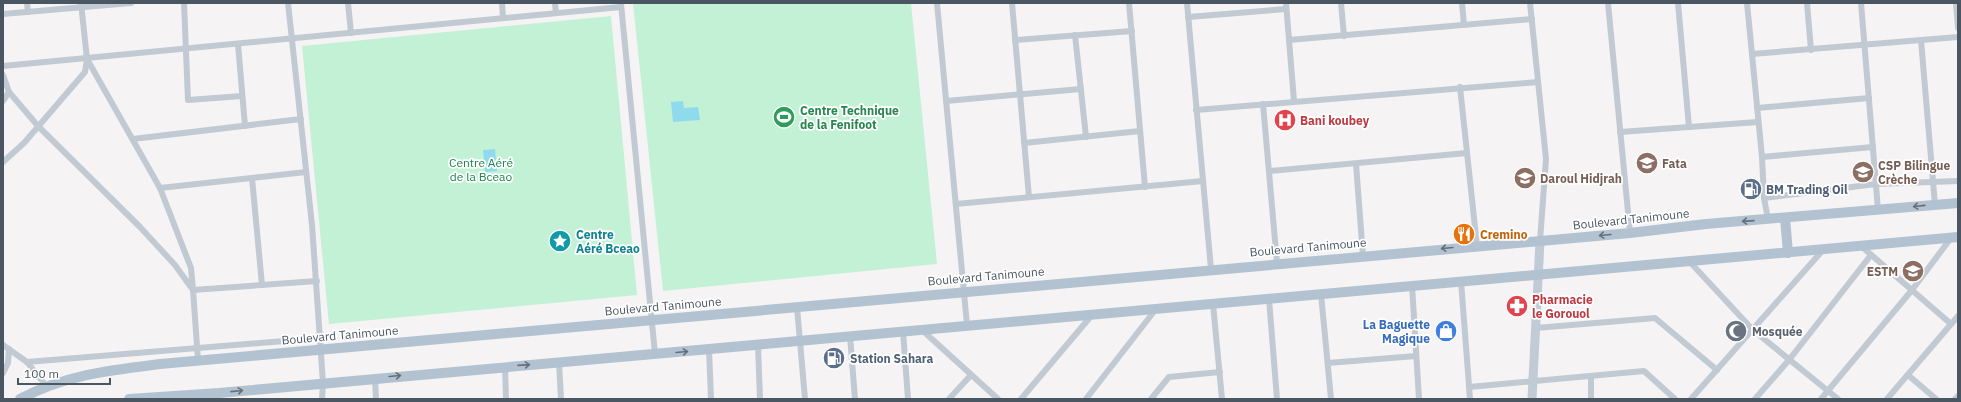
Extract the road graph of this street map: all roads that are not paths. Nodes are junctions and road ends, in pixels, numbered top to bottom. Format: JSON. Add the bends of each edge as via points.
{"nodes":[{"id":1,"x":27,"y":3,"type":"edge"},
{"id":2,"x":132,"y":3,"type":"edge"},
{"id":3,"x":184,"y":3,"type":"edge"},
{"id":4,"x":288,"y":3,"type":"edge"},
{"id":5,"x":348,"y":3,"type":"edge"},
{"id":6,"x":502,"y":3,"type":"edge"},
{"id":7,"x":555,"y":3,"type":"edge"},
{"id":8,"x":937,"y":3,"type":"edge"},
{"id":9,"x":1012,"y":3,"type":"edge"},
{"id":10,"x":1129,"y":3,"type":"edge"},
{"id":11,"x":1187,"y":3,"type":"edge"},
{"id":12,"x":1341,"y":3,"type":"edge"},
{"id":13,"x":1462,"y":3,"type":"edge"},
{"id":14,"x":1530,"y":3,"type":"edge"},
{"id":15,"x":1608,"y":3,"type":"edge"},
{"id":16,"x":1678,"y":3,"type":"edge"},
{"id":17,"x":1747,"y":3,"type":"edge"},
{"id":18,"x":1807,"y":3,"type":"edge"},
{"id":19,"x":1861,"y":3,"type":"edge"},
{"id":20,"x":1956,"y":3,"type":"edge"},
{"id":21,"x":82,"y":5,"type":"edge"},
{"id":22,"x":621,"y":5,"type":"edge"},
{"id":23,"x":1286,"y":6,"type":"edge"},
{"id":24,"x":28,"y":12,"type":"junction"},
{"id":25,"x":556,"y":13,"type":"junction"},
{"id":26,"x":3,"y":14,"type":"edge"},
{"id":27,"x":1188,"y":17,"type":"junction"},
{"id":28,"x":503,"y":18,"type":"junction"},
{"id":29,"x":1532,"y":19,"type":"junction"},
{"id":30,"x":1464,"y":25,"type":"junction"},
{"id":31,"x":1958,"y":28,"type":"edge"},
{"id":32,"x":1132,"y":31,"type":"junction"},
{"id":33,"x":351,"y":33,"type":"junction"},
{"id":34,"x":1075,"y":35,"type":"junction"},
{"id":35,"x":1344,"y":36,"type":"junction"},
{"id":36,"x":1958,"y":37,"type":"edge"},
{"id":37,"x":292,"y":39,"type":"junction"},
{"id":38,"x":1015,"y":40,"type":"junction"},
{"id":39,"x":1289,"y":40,"type":"junction"},
{"id":40,"x":1921,"y":40,"type":"junction"},
{"id":41,"x":238,"y":44,"type":"junction"},
{"id":42,"x":1865,"y":46,"type":"junction"},
{"id":43,"x":186,"y":49,"type":"junction"},
{"id":44,"x":1811,"y":50,"type":"junction"},
{"id":45,"x":1752,"y":54,"type":"junction"},
{"id":46,"x":86,"y":59,"type":"junction"},
{"id":47,"x":3,"y":66,"type":"edge"},
{"id":48,"x":3,"y":75,"type":"edge"},
{"id":49,"x":1538,"y":82,"type":"junction"},
{"id":50,"x":1460,"y":87,"type":"junction"},
{"id":51,"x":1081,"y":89,"type":"junction"},
{"id":52,"x":9,"y":92,"type":"junction"},
{"id":53,"x":1020,"y":94,"type":"junction"},
{"id":54,"x":242,"y":96,"type":"junction"},
{"id":55,"x":1869,"y":98,"type":"junction"},
{"id":56,"x":3,"y":101,"type":"edge"},
{"id":57,"x":946,"y":101,"type":"junction"},
{"id":58,"x":1294,"y":101,"type":"junction"},
{"id":59,"x":1263,"y":104,"type":"junction"},
{"id":60,"x":1757,"y":108,"type":"junction"},
{"id":61,"x":1196,"y":110,"type":"junction"},
{"id":62,"x":301,"y":119,"type":"junction"},
{"id":63,"x":1758,"y":122,"type":"junction"},
{"id":64,"x":38,"y":126,"type":"junction"},
{"id":65,"x":245,"y":126,"type":"junction"},
{"id":66,"x":1689,"y":127,"type":"junction"},
{"id":67,"x":1140,"y":131,"type":"junction"},
{"id":68,"x":1620,"y":132,"type":"junction"},
{"id":69,"x":1086,"y":137,"type":"junction"},
{"id":70,"x":133,"y":139,"type":"junction"},
{"id":71,"x":1024,"y":143,"type":"junction"},
{"id":72,"x":1873,"y":147,"type":"junction"},
{"id":73,"x":1467,"y":153,"type":"junction"},
{"id":74,"x":1762,"y":156,"type":"junction"},
{"id":75,"x":3,"y":162,"type":"edge"},
{"id":76,"x":1356,"y":164,"type":"junction"},
{"id":77,"x":1269,"y":171,"type":"junction"},
{"id":78,"x":306,"y":172,"type":"junction"},
{"id":79,"x":252,"y":178,"type":"junction"},
{"id":80,"x":1203,"y":181,"type":"junction"},
{"id":81,"x":1958,"y":181,"type":"edge"},
{"id":82,"x":1933,"y":182,"type":"junction"},
{"id":83,"x":1876,"y":184,"type":"junction"},
{"id":84,"x":1145,"y":187,"type":"junction"},
{"id":85,"x":160,"y":188,"type":"junction"},
{"id":86,"x":1029,"y":198,"type":"junction"},
{"id":87,"x":1764,"y":198,"type":"junction"},
{"id":88,"x":1958,"y":203,"type":"edge"},
{"id":89,"x":956,"y":204,"type":"junction"},
{"id":90,"x":1935,"y":205,"type":"junction"},
{"id":91,"x":1878,"y":210,"type":"junction"},
{"id":92,"x":1785,"y":218,"type":"junction"},
{"id":93,"x":1768,"y":219,"type":"junction"},
{"id":94,"x":1630,"y":233,"type":"junction"},
{"id":95,"x":1955,"y":238,"type":"edge"},
{"id":96,"x":1540,"y":241,"type":"junction"},
{"id":97,"x":1478,"y":246,"type":"junction"},
{"id":98,"x":1861,"y":246,"type":"junction"},
{"id":99,"x":1823,"y":250,"type":"junction"},
{"id":100,"x":1788,"y":253,"type":"junction"},
{"id":101,"x":1871,"y":255,"type":"junction"},
{"id":102,"x":1363,"y":256,"type":"junction"},
{"id":103,"x":1688,"y":260,"type":"junction"},
{"id":104,"x":1277,"y":263,"type":"junction"},
{"id":105,"x":1211,"y":269,"type":"junction"},
{"id":106,"x":1538,"y":275,"type":"junction"},
{"id":107,"x":317,"y":281,"type":"junction"},
{"id":108,"x":1461,"y":281,"type":"junction"},
{"id":109,"x":262,"y":285,"type":"junction"},
{"id":110,"x":1412,"y":285,"type":"junction"},
{"id":111,"x":194,"y":290,"type":"junction"},
{"id":112,"x":1912,"y":290,"type":"junction"},
{"id":113,"x":964,"y":292,"type":"junction"},
{"id":114,"x":1321,"y":294,"type":"junction"},
{"id":115,"x":1269,"y":299,"type":"junction"},
{"id":116,"x":1213,"y":304,"type":"junction"},
{"id":117,"x":797,"y":306,"type":"junction"},
{"id":118,"x":1157,"y":308,"type":"junction"},
{"id":119,"x":1093,"y":314,"type":"junction"},
{"id":120,"x":1958,"y":316,"type":"edge"},
{"id":121,"x":651,"y":320,"type":"junction"},
{"id":122,"x":1951,"y":324,"type":"junction"},
{"id":123,"x":967,"y":325,"type":"junction"},
{"id":124,"x":1536,"y":328,"type":"junction"},
{"id":125,"x":922,"y":330,"type":"junction"},
{"id":126,"x":1753,"y":330,"type":"junction"},
{"id":127,"x":903,"y":331,"type":"junction"},
{"id":128,"x":850,"y":336,"type":"junction"},
{"id":129,"x":321,"y":338,"type":"junction"},
{"id":130,"x":800,"y":341,"type":"junction"},
{"id":131,"x":3,"y":345,"type":"edge"},
{"id":132,"x":758,"y":345,"type":"junction"},
{"id":133,"x":9,"y":349,"type":"junction"},
{"id":134,"x":197,"y":349,"type":"junction"},
{"id":135,"x":709,"y":349,"type":"junction"},
{"id":136,"x":322,"y":350,"type":"junction"},
{"id":137,"x":655,"y":354,"type":"junction"},
{"id":138,"x":1416,"y":356,"type":"junction"},
{"id":139,"x":198,"y":360,"type":"junction"},
{"id":140,"x":1789,"y":360,"type":"junction"},
{"id":141,"x":27,"y":362,"type":"junction"},
{"id":142,"x":559,"y":362,"type":"junction"},
{"id":143,"x":1328,"y":363,"type":"junction"},
{"id":144,"x":505,"y":366,"type":"junction"},
{"id":145,"x":1717,"y":370,"type":"junction"},
{"id":146,"x":1220,"y":372,"type":"junction"},
{"id":147,"x":3,"y":373,"type":"edge"},
{"id":148,"x":971,"y":375,"type":"junction"},
{"id":149,"x":1908,"y":375,"type":"junction"},
{"id":150,"x":1591,"y":377,"type":"junction"},
{"id":151,"x":375,"y":378,"type":"junction"},
{"id":152,"x":1533,"y":382,"type":"junction"},
{"id":153,"x":323,"y":383,"type":"junction"},
{"id":154,"x":47,"y":387,"type":"junction"},
{"id":155,"x":1470,"y":387,"type":"junction"},
{"id":156,"x":1828,"y":390,"type":"junction"},
{"id":157,"x":219,"y":396,"type":"edge"},
{"id":158,"x":1958,"y":396,"type":"edge"},
{"id":159,"x":169,"y":398,"type":"edge"},
{"id":160,"x":20,"y":399,"type":"edge"},
{"id":161,"x":129,"y":399,"type":"edge"},
{"id":162,"x":322,"y":399,"type":"edge"},
{"id":163,"x":376,"y":399,"type":"edge"},
{"id":164,"x":506,"y":399,"type":"edge"},
{"id":165,"x":561,"y":399,"type":"edge"},
{"id":166,"x":711,"y":399,"type":"edge"},
{"id":167,"x":760,"y":399,"type":"edge"},
{"id":168,"x":805,"y":399,"type":"edge"},
{"id":169,"x":855,"y":399,"type":"edge"},
{"id":170,"x":908,"y":399,"type":"edge"},
{"id":171,"x":949,"y":399,"type":"edge"},
{"id":172,"x":998,"y":399,"type":"edge"},
{"id":173,"x":1021,"y":399,"type":"edge"},
{"id":174,"x":1086,"y":399,"type":"edge"},
{"id":175,"x":1151,"y":399,"type":"edge"},
{"id":176,"x":1222,"y":399,"type":"edge"},
{"id":177,"x":1277,"y":399,"type":"edge"},
{"id":178,"x":1331,"y":399,"type":"edge"},
{"id":179,"x":1419,"y":399,"type":"edge"},
{"id":180,"x":1470,"y":399,"type":"edge"},
{"id":181,"x":1532,"y":399,"type":"edge"},
{"id":182,"x":1591,"y":399,"type":"edge"},
{"id":183,"x":1675,"y":399,"type":"edge"},
{"id":184,"x":1691,"y":399,"type":"edge"},
{"id":185,"x":1755,"y":399,"type":"edge"},
{"id":186,"x":1821,"y":399,"type":"edge"},
{"id":187,"x":1838,"y":399,"type":"edge"},
{"id":188,"x":1887,"y":399,"type":"edge"},
{"id":189,"x":1936,"y":399,"type":"edge"},
{"id":190,"x":1955,"y":399,"type":"edge"}],
"edges":[{"from":1,"to":24,"type":"street"},
{"from":2,"to":21,"type":"street"},
{"from":3,"to":43,"type":"street"},
{"from":4,"to":37,"type":"street"},
{"from":5,"to":33,"type":"street"},
{"from":6,"to":28,"type":"street"},
{"from":7,"to":25,"type":"street"},
{"from":8,"to":57,"type":"street"},
{"from":9,"to":38,"type":"street"},
{"from":10,"to":32,"type":"street"},
{"from":11,"to":27,"type":"street"},
{"from":12,"to":35,"type":"street"},
{"from":13,"to":30,"type":"street"},
{"from":14,"to":29,"type":"street"},
{"from":15,"to":68,"type":"street"},
{"from":16,"to":66,"type":"street"},
{"from":17,"to":45,"type":"street"},
{"from":18,"to":44,"type":"street"},
{"from":19,"to":42,"type":"street"},
{"from":20,"to":31,"type":"street"},
{"from":21,"to":24,"type":"street"},
{"from":21,"to":46,"type":"street"},
{"from":22,"to":25,"type":"street"},
{"from":22,"to":121,"type":"street"},
{"from":23,"to":27,"type":"street"},
{"from":23,"to":39,"type":"street"},
{"from":24,"to":26,"type":"street"},
{"from":25,"to":28,"type":"street"},
{"from":27,"to":61,"type":"street"},
{"from":28,"to":33,"type":"street"},
{"from":29,"to":30,"type":"street"},
{"from":29,"to":49,"type":"street"},
{"from":30,"to":35,"type":"street"},
{"from":32,"to":34,"type":"street"},
{"from":32,"to":67,"type":"street"},
{"from":33,"to":37,"type":"street"},
{"from":34,"to":38,"type":"street"},
{"from":34,"to":51,"type":"street"},
{"from":35,"to":39,"type":"street"},
{"from":36,"to":40,"type":"street"},
{"from":37,"to":41,"type":"street"},
{"from":37,"to":62,"type":"street"},
{"from":38,"to":53,"type":"street"},
{"from":39,"to":58,"type":"street"},
{"from":40,"to":42,"type":"street"},
{"from":40,"to":82,"type":"street"},
{"from":41,"to":43,"type":"street"},
{"from":41,"to":54,"type":"street"},
{"from":42,"to":44,"type":"street"},
{"from":42,"to":55,"type":"street"},
{"from":43,"to":46,"type":"street"},
{"from":43,"to":54,"type":"street","via":[[188,100]]},
{"from":44,"to":45,"type":"street"},
{"from":45,"to":60,"type":"street"},
{"from":46,"to":47,"type":"street"},
{"from":46,"to":64,"type":"street","via":[[86,68],[82,76]]},
{"from":46,"to":70,"type":"street"},
{"from":48,"to":52,"type":"street"},
{"from":49,"to":50,"type":"street"},
{"from":49,"to":96,"type":"street","via":[[1546,159]]},
{"from":50,"to":58,"type":"street"},
{"from":50,"to":73,"type":"street"},
{"from":51,"to":53,"type":"street"},
{"from":51,"to":69,"type":"street"},
{"from":52,"to":56,"type":"street"},
{"from":52,"to":64,"type":"street"},
{"from":53,"to":57,"type":"street"},
{"from":53,"to":71,"type":"street"},
{"from":54,"to":65,"type":"street"},
{"from":55,"to":60,"type":"street"},
{"from":55,"to":72,"type":"street"},
{"from":57,"to":89,"type":"street"},
{"from":58,"to":59,"type":"street"},
{"from":59,"to":61,"type":"street"},
{"from":59,"to":77,"type":"street"},
{"from":60,"to":63,"type":"street"},
{"from":61,"to":80,"type":"street"},
{"from":62,"to":65,"type":"street"},
{"from":62,"to":78,"type":"street"},
{"from":63,"to":66,"type":"street"},
{"from":63,"to":74,"type":"street"},
{"from":64,"to":75,"type":"street"},
{"from":64,"to":111,"type":"street","via":[[175,264]]},
{"from":65,"to":70,"type":"street"},
{"from":66,"to":68,"type":"street"},
{"from":67,"to":69,"type":"street"},
{"from":67,"to":84,"type":"street"},
{"from":68,"to":94,"type":"street"},
{"from":69,"to":71,"type":"street"},
{"from":70,"to":85,"type":"street"},
{"from":71,"to":86,"type":"street"},
{"from":72,"to":74,"type":"street"},
{"from":72,"to":83,"type":"street"},
{"from":73,"to":76,"type":"street"},
{"from":73,"to":97,"type":"street"},
{"from":74,"to":87,"type":"street"},
{"from":76,"to":77,"type":"street"},
{"from":76,"to":102,"type":"street"},
{"from":77,"to":104,"type":"street"},
{"from":78,"to":79,"type":"street"},
{"from":78,"to":107,"type":"street"},
{"from":79,"to":85,"type":"street"},
{"from":79,"to":109,"type":"street"},
{"from":80,"to":84,"type":"street"},
{"from":80,"to":105,"type":"street"},
{"from":81,"to":82,"type":"street"},
{"from":82,"to":83,"type":"street"},
{"from":82,"to":90,"type":"street"},
{"from":83,"to":87,"type":"street"},
{"from":83,"to":91,"type":"street"},
{"from":84,"to":86,"type":"street"},
{"from":85,"to":111,"type":"street","via":[[191,268]]},
{"from":86,"to":89,"type":"street"},
{"from":87,"to":93,"type":"street"},
{"from":88,"to":90,"type":"main road","name":"Boulevard Tanimoune"},
{"from":89,"to":113,"type":"street"},
{"from":90,"to":91,"type":"main road","name":"Boulevard Tanimoune","one_way":true},
{"from":91,"to":92,"type":"main road","name":"Boulevard Tanimoune"},
{"from":92,"to":93,"type":"main road","name":"Boulevard Tanimoune"},
{"from":92,"to":100,"type":"main road"},
{"from":93,"to":94,"type":"main road","name":"Boulevard Tanimoune","one_way":true},
{"from":94,"to":96,"type":"main road","name":"Boulevard Tanimoune","one_way":true},
{"from":95,"to":98,"type":"main road"},
{"from":95,"to":112,"type":"street"},
{"from":96,"to":97,"type":"main road","name":"Boulevard Tanimoune"},
{"from":96,"to":106,"type":"street"},
{"from":97,"to":102,"type":"main road","name":"Boulevard Tanimoune","one_way":true},
{"from":98,"to":99,"type":"main road"},
{"from":98,"to":101,"type":"street"},
{"from":99,"to":100,"type":"main road"},
{"from":99,"to":126,"type":"street"},
{"from":100,"to":103,"type":"main road"},
{"from":101,"to":112,"type":"street"},
{"from":101,"to":140,"type":"street"},
{"from":102,"to":104,"type":"main road","name":"Boulevard Tanimoune"},
{"from":103,"to":106,"type":"main road"},
{"from":103,"to":126,"type":"street"},
{"from":104,"to":105,"type":"main road","name":"Boulevard Tanimoune"},
{"from":105,"to":113,"type":"main road","name":"Boulevard Tanimoune"},
{"from":106,"to":108,"type":"main road"},
{"from":106,"to":124,"type":"street"},
{"from":107,"to":109,"type":"street"},
{"from":107,"to":129,"type":"street"},
{"from":108,"to":110,"type":"main road"},
{"from":108,"to":155,"type":"street"},
{"from":109,"to":111,"type":"street"},
{"from":110,"to":114,"type":"main road"},
{"from":110,"to":138,"type":"street"},
{"from":111,"to":134,"type":"street"},
{"from":112,"to":122,"type":"street"},
{"from":112,"to":156,"type":"street"},
{"from":113,"to":117,"type":"main road","name":"Boulevard Tanimoune"},
{"from":113,"to":123,"type":"street"},
{"from":114,"to":115,"type":"main road"},
{"from":114,"to":143,"type":"street"},
{"from":115,"to":116,"type":"main road"},
{"from":115,"to":177,"type":"street"},
{"from":116,"to":118,"type":"main road"},
{"from":116,"to":146,"type":"street"},
{"from":117,"to":121,"type":"main road","name":"Boulevard Tanimoune"},
{"from":117,"to":130,"type":"street"},
{"from":118,"to":119,"type":"main road"},
{"from":118,"to":174,"type":"street"},
{"from":119,"to":123,"type":"main road"},
{"from":119,"to":173,"type":"street"},
{"from":120,"to":122,"type":"street"},
{"from":121,"to":136,"type":"main road","name":"Boulevard Tanimoune"},
{"from":121,"to":137,"type":"street"},
{"from":122,"to":149,"type":"street"},
{"from":123,"to":125,"type":"main road"},
{"from":124,"to":145,"type":"street","via":[[1656,318]]},
{"from":124,"to":152,"type":"street"},
{"from":125,"to":127,"type":"main road"},
{"from":125,"to":148,"type":"street"},
{"from":126,"to":140,"type":"street"},
{"from":126,"to":145,"type":"street"},
{"from":127,"to":128,"type":"main road"},
{"from":127,"to":170,"type":"street"},
{"from":128,"to":130,"type":"main road"},
{"from":128,"to":169,"type":"street"},
{"from":129,"to":134,"type":"street"},
{"from":129,"to":136,"type":"street"},
{"from":130,"to":132,"type":"main road"},
{"from":130,"to":168,"type":"street"},
{"from":131,"to":133,"type":"street"},
{"from":132,"to":135,"type":"main road"},
{"from":132,"to":167,"type":"street"},
{"from":133,"to":141,"type":"street"},
{"from":133,"to":147,"type":"street","via":[[8,363]]},
{"from":134,"to":139,"type":"street"},
{"from":134,"to":141,"type":"street"},
{"from":137,"to":135,"type":"main road","one_way":true},
{"from":135,"to":166,"type":"street"},
{"from":136,"to":139,"type":"main road","name":"Boulevard Tanimoune"},
{"from":136,"to":153,"type":"street"},
{"from":137,"to":142,"type":"main road"},
{"from":138,"to":143,"type":"street"},
{"from":138,"to":179,"type":"street"},
{"from":139,"to":154,"type":"main road","name":"Boulevard Tanimoune","via":[[104,371],[70,378]]},
{"from":140,"to":156,"type":"street"},
{"from":140,"to":185,"type":"street"},
{"from":141,"to":154,"type":"street"},
{"from":144,"to":142,"type":"main road","one_way":true},
{"from":142,"to":165,"type":"street"},
{"from":143,"to":178,"type":"street"},
{"from":151,"to":144,"type":"main road","one_way":true},
{"from":144,"to":164,"type":"street"},
{"from":145,"to":184,"type":"street"},
{"from":146,"to":175,"type":"street","via":[[1170,377]]},
{"from":146,"to":176,"type":"street"},
{"from":148,"to":171,"type":"street"},
{"from":148,"to":172,"type":"street"},
{"from":149,"to":188,"type":"street"},
{"from":149,"to":189,"type":"street"},
{"from":150,"to":152,"type":"street"},
{"from":150,"to":182,"type":"street"},
{"from":150,"to":183,"type":"street","via":[[1644,371]]},
{"from":151,"to":153,"type":"main road"},
{"from":151,"to":163,"type":"street"},
{"from":152,"to":155,"type":"street"},
{"from":152,"to":181,"type":"street"},
{"from":157,"to":153,"type":"main road","one_way":true},
{"from":153,"to":162,"type":"street"},
{"from":154,"to":160,"type":"main road","name":"Boulevard Tanimoune"},
{"from":155,"to":180,"type":"street"},
{"from":156,"to":186,"type":"street"},
{"from":156,"to":187,"type":"street"},
{"from":157,"to":159,"type":"main road"},
{"from":158,"to":190,"type":"street"},
{"from":159,"to":161,"type":"main road"}]}
